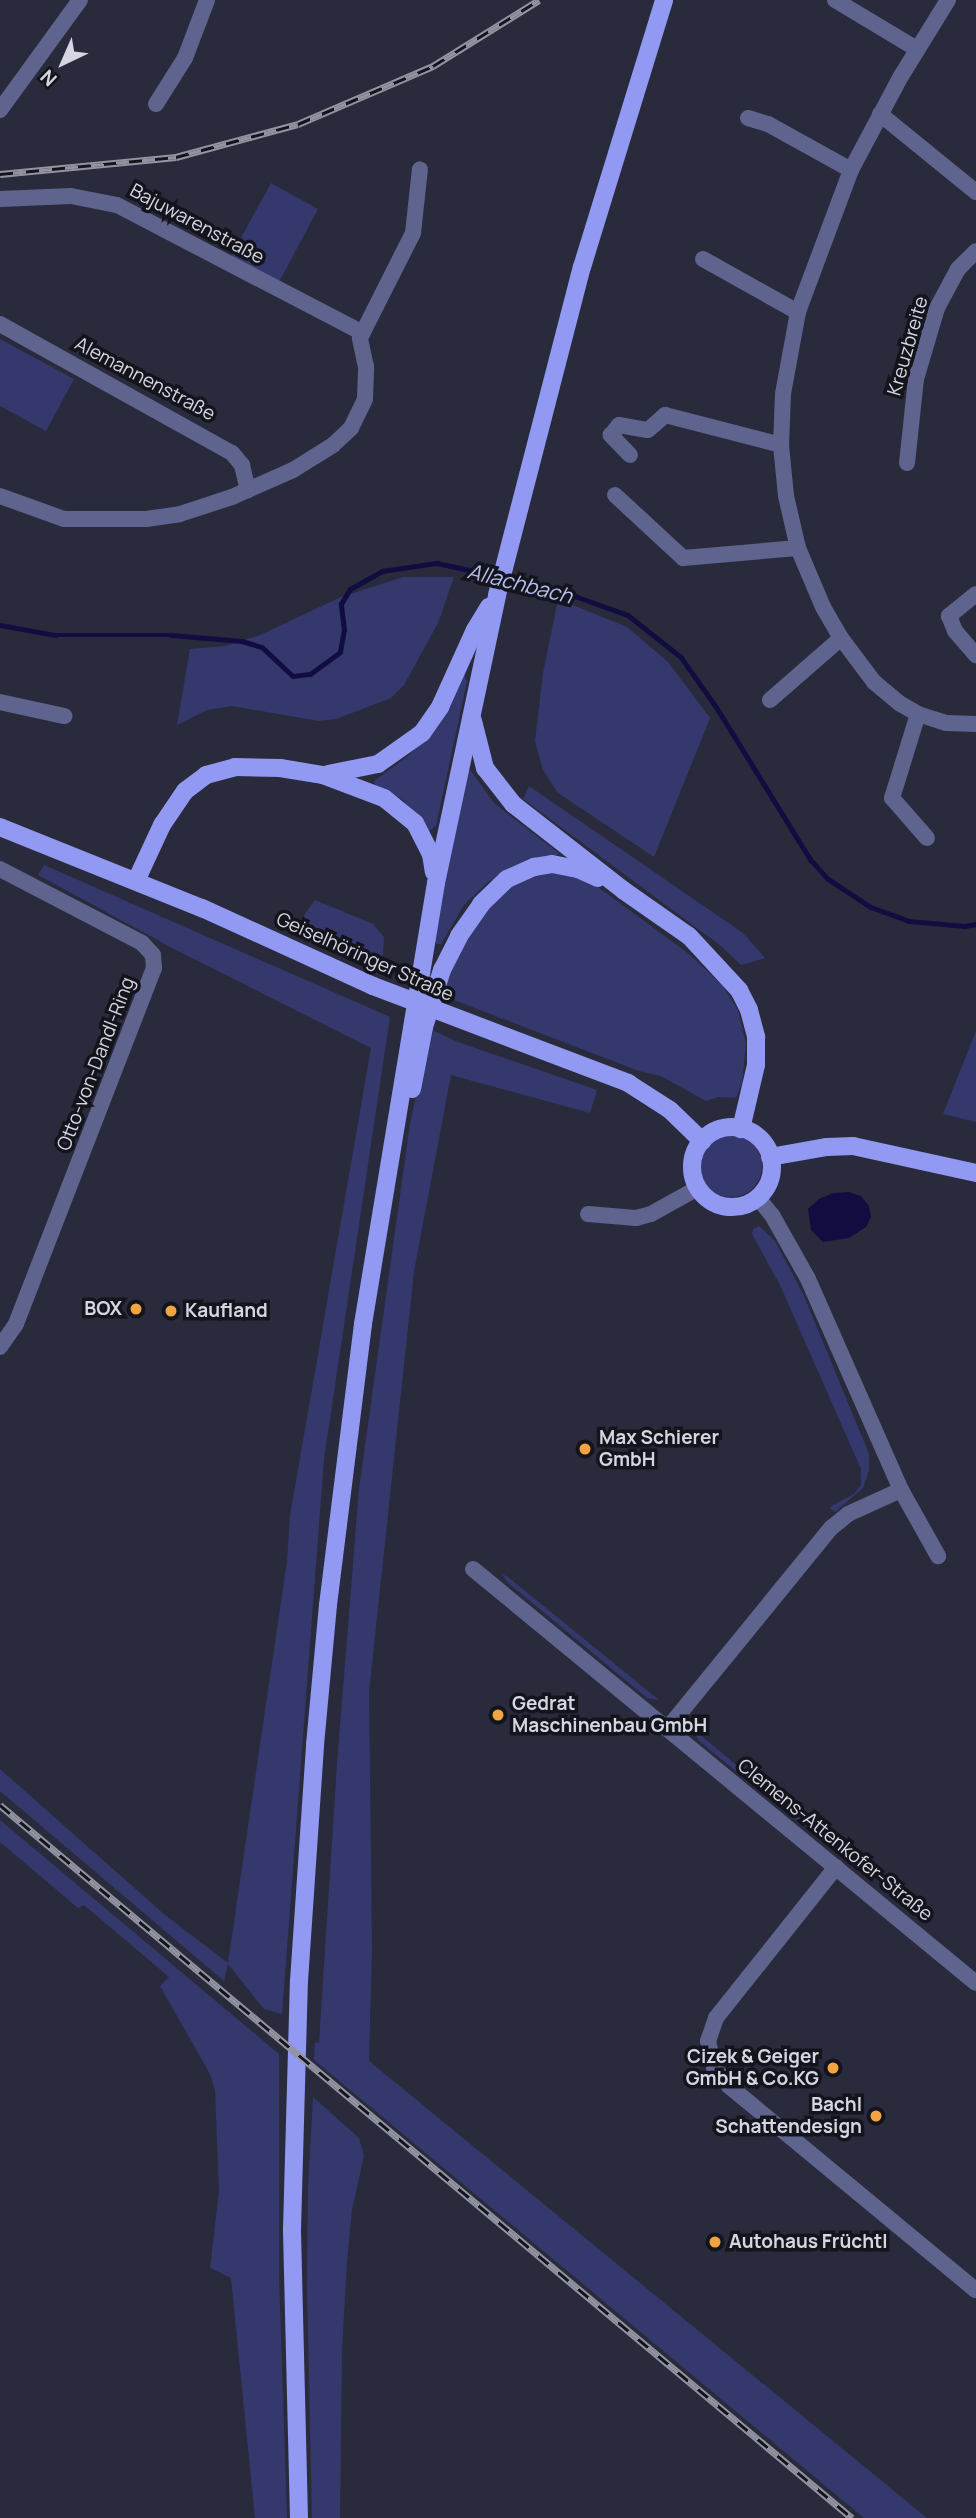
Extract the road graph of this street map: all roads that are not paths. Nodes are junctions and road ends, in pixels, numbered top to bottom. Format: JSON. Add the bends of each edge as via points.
{"nodes":[{"id":1,"x":80,"y":0,"type":"edge"},
{"id":2,"x":207,"y":0,"type":"edge"},
{"id":3,"x":664,"y":0,"type":"edge"},
{"id":4,"x":835,"y":0,"type":"edge"},
{"id":5,"x":948,"y":0,"type":"edge"},
{"id":6,"x":917,"y":49,"type":"junction"},
{"id":7,"x":156,"y":104,"type":"dead end"},
{"id":8,"x":1,"y":107,"type":"edge"},
{"id":9,"x":880,"y":114,"type":"junction"},
{"id":10,"x":748,"y":118,"type":"dead end"},
{"id":11,"x":421,"y":169,"type":"dead end"},
{"id":12,"x":851,"y":170,"type":"junction"},
{"id":13,"x":976,"y":192,"type":"edge"},
{"id":14,"x":0,"y":200,"type":"edge"},
{"id":15,"x":976,"y":251,"type":"edge"},
{"id":16,"x":703,"y":259,"type":"dead end"},
{"id":17,"x":799,"y":312,"type":"junction"},
{"id":18,"x":0,"y":324,"type":"edge"},
{"id":19,"x":363,"y":333,"type":"junction"},
{"id":20,"x":781,"y":445,"type":"junction"},
{"id":21,"x":630,"y":455,"type":"dead end"},
{"id":22,"x":907,"y":463,"type":"dead end"},
{"id":23,"x":248,"y":490,"type":"junction"},
{"id":24,"x":615,"y":495,"type":"dead end"},
{"id":25,"x":0,"y":496,"type":"edge"},
{"id":26,"x":798,"y":548,"type":"junction"},
{"id":27,"x":976,"y":594,"type":"edge"},
{"id":28,"x":497,"y":595,"type":"junction"},
{"id":29,"x":841,"y":638,"type":"junction"},
{"id":30,"x":976,"y":655,"type":"edge"},
{"id":31,"x":770,"y":701,"type":"dead end"},
{"id":32,"x":0,"y":702,"type":"edge"},
{"id":33,"x":471,"y":710,"type":"junction"},
{"id":34,"x":918,"y":714,"type":"junction"},
{"id":35,"x":64,"y":716,"type":"dead end"},
{"id":36,"x":976,"y":724,"type":"edge"},
{"id":37,"x":323,"y":775,"type":"junction"},
{"id":38,"x":0,"y":827,"type":"edge"},
{"id":39,"x":927,"y":838,"type":"dead end"},
{"id":40,"x":0,"y":869,"type":"edge"},
{"id":41,"x":136,"y":881,"type":"junction"},
{"id":42,"x":436,"y":883,"type":"junction"},
{"id":43,"x":623,"y":890,"type":"junction"},
{"id":44,"x":741,"y":1129,"type":"junction"},
{"id":45,"x":702,"y":1141,"type":"junction"},
{"id":46,"x":391,"y":1154,"type":"junction"},
{"id":47,"x":770,"y":1157,"type":"junction"},
{"id":48,"x":976,"y":1173,"type":"edge"},
{"id":49,"x":698,"y":1188,"type":"junction"},
{"id":50,"x":758,"y":1198,"type":"junction"},
{"id":51,"x":588,"y":1214,"type":"dead end"},
{"id":52,"x":0,"y":1348,"type":"edge"},
{"id":53,"x":901,"y":1490,"type":"junction"},
{"id":54,"x":938,"y":1556,"type":"dead end"},
{"id":55,"x":473,"y":1569,"type":"dead end"},
{"id":56,"x":667,"y":1729,"type":"junction"},
{"id":57,"x":836,"y":1867,"type":"junction"},
{"id":58,"x":976,"y":1983,"type":"edge"},
{"id":59,"x":976,"y":2290,"type":"edge"},
{"id":60,"x":299,"y":2518,"type":"edge"}],
"edges":[{"from":1,"to":8,"type":"street"},
{"from":2,"to":7,"type":"street","via":[[185,58]]},
{"from":3,"to":28,"type":"main road","via":[[582,267]]},
{"from":4,"to":6,"type":"street"},
{"from":5,"to":6,"type":"street"},
{"from":6,"to":9,"type":"street"},
{"from":9,"to":12,"type":"street"},
{"from":9,"to":13,"type":"street"},
{"from":10,"to":12,"type":"street","via":[[768,124]]},
{"from":11,"to":19,"type":"street","via":[[413,233]]},
{"from":12,"to":17,"type":"street"},
{"from":14,"to":19,"type":"street","name":"Bajuwarenstraße","via":[[71,196],[117,205]]},
{"from":15,"to":22,"type":"street","name":"Kreuzbreite","via":[[958,269],[937,308],[916,379]]},
{"from":16,"to":17,"type":"street"},
{"from":17,"to":20,"type":"street","via":[[783,394]]},
{"from":18,"to":23,"type":"street","name":"Alemannenstraße","via":[[232,453],[242,465]]},
{"from":19,"to":23,"type":"street","via":[[365,399],[351,428],[317,457]]},
{"from":20,"to":21,"type":"street","via":[[664,415],[648,430],[619,425],[611,435]]},
{"from":20,"to":26,"type":"street"},
{"from":23,"to":25,"type":"street","via":[[180,513],[123,520],[64,519]]},
{"from":24,"to":26,"type":"street","via":[[683,558]]},
{"from":26,"to":29,"type":"street"},
{"from":27,"to":30,"type":"street","via":[[949,616],[955,631]]},
{"from":28,"to":33,"type":"main road"},
{"from":28,"to":37,"type":"main road","via":[[422,733],[378,764]]},
{"from":29,"to":31,"type":"street"},
{"from":29,"to":34,"type":"street","via":[[874,682]]},
{"from":32,"to":35,"type":"street"},
{"from":33,"to":42,"type":"main road"},
{"from":33,"to":43,"type":"main road","via":[[478,748],[496,786]]},
{"from":34,"to":36,"type":"street","via":[[946,723]]},
{"from":34,"to":39,"type":"street","via":[[892,798]]},
{"from":37,"to":41,"type":"main road","via":[[243,766],[206,775],[185,790],[173,807]]},
{"from":37,"to":42,"type":"main road","via":[[370,791],[406,813],[427,845]]},
{"from":38,"to":41,"type":"main road","name":"Geiselhöringer Straße"},
{"from":40,"to":52,"type":"street","name":"Otto-von-Dandl-Ring","via":[[142,943],[153,955],[154,968],[16,1324]]},
{"from":41,"to":45,"type":"main road","name":"Geiselhöringer Straße","via":[[373,986],[628,1083],[670,1110]]},
{"from":42,"to":46,"type":"main road"},
{"from":43,"to":44,"type":"main road","via":[[689,936],[740,990],[756,1037],[756,1065]]},
{"from":43,"to":46,"type":"main road","via":[[578,869],[552,864],[507,879],[481,904],[442,970]]},
{"from":44,"to":45,"type":"main road","via":[[720,1129]]},
{"from":44,"to":47,"type":"main road","via":[[760,1139]]},
{"from":45,"to":49,"type":"main road","via":[[692,1160]]},
{"from":46,"to":60,"type":"main road","via":[[363,1324],[328,1605],[299,1981],[293,2312]]},
{"from":47,"to":48,"type":"main road","via":[[853,1146]]},
{"from":47,"to":50,"type":"main road","via":[[770,1179]]},
{"from":49,"to":50,"type":"main road","via":[[707,1199],[727,1207]]},
{"from":49,"to":51,"type":"street","via":[[636,1218]]},
{"from":50,"to":53,"type":"street","via":[[808,1279]]},
{"from":53,"to":54,"type":"street"},
{"from":53,"to":56,"type":"street","via":[[848,1514],[831,1528]]},
{"from":55,"to":56,"type":"street","name":"Clemens-Attenkofer-Straße"},
{"from":56,"to":57,"type":"street","name":"Clemens-Attenkofer-Straße"},
{"from":57,"to":58,"type":"street","name":"Clemens-Attenkofer-Straße"},
{"from":57,"to":59,"type":"street","via":[[716,2018],[708,2041],[713,2067],[729,2086]]}]}
